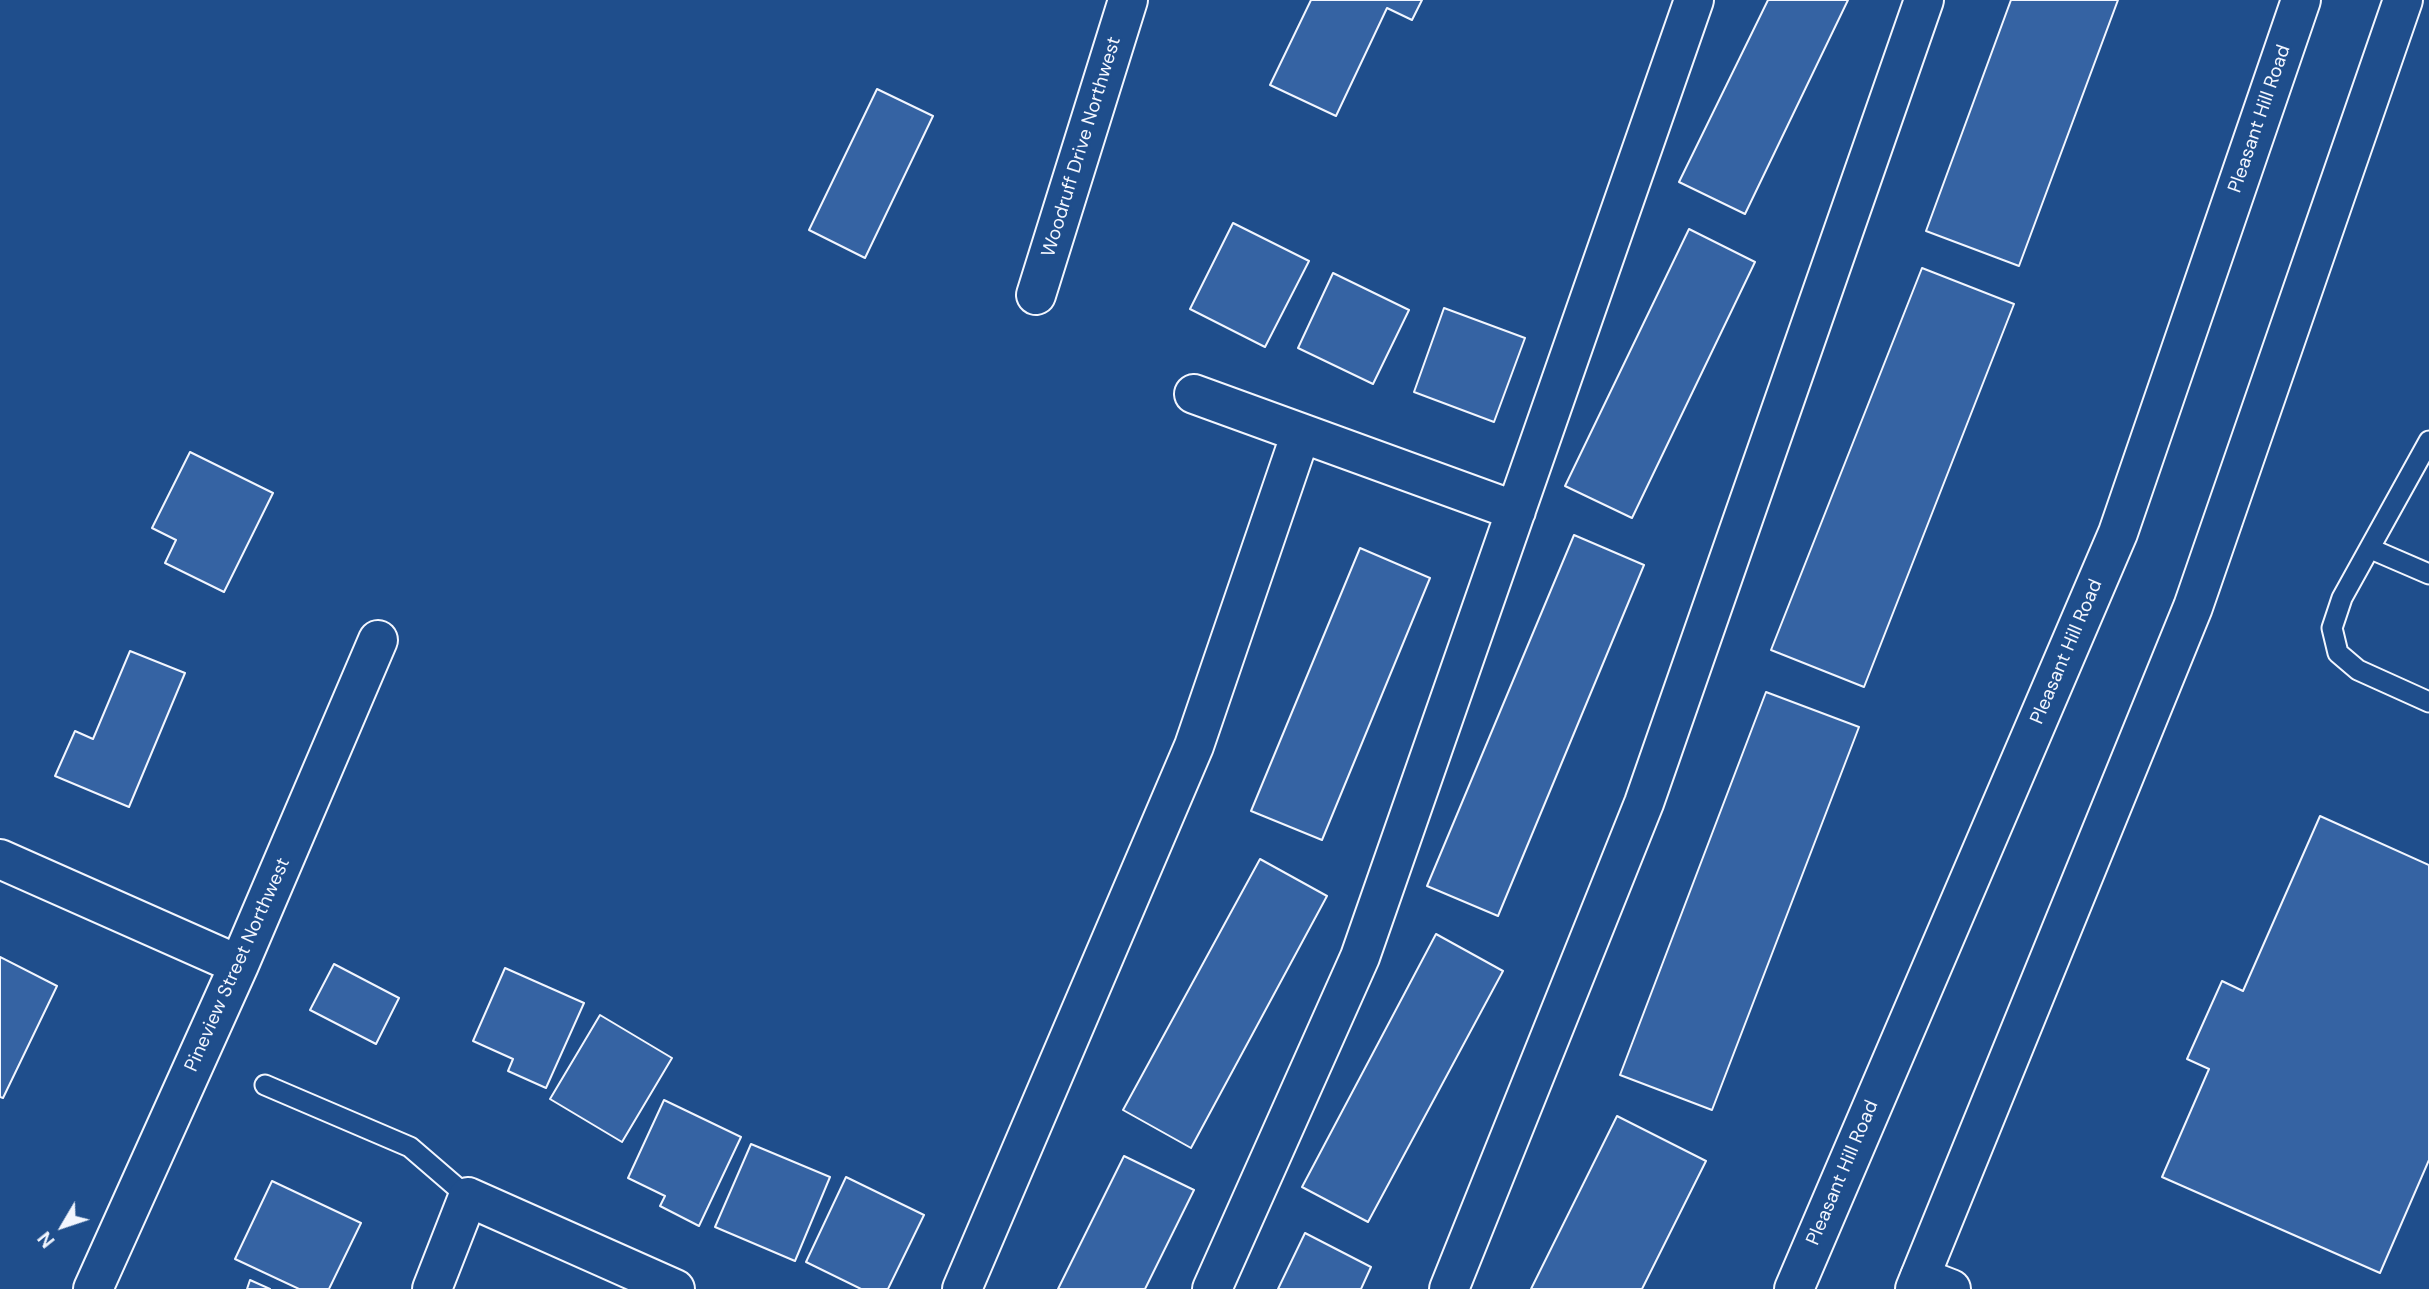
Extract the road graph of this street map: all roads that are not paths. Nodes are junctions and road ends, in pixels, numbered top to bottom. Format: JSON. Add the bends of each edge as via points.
{"nodes":[{"id":1,"x":1128,"y":0,"type":"edge"},
{"id":2,"x":1694,"y":0,"type":"edge"},
{"id":3,"x":1924,"y":0,"type":"edge"},
{"id":4,"x":2301,"y":0,"type":"edge"},
{"id":5,"x":2403,"y":0,"type":"edge"},
{"id":6,"x":1036,"y":295,"type":"dead end"},
{"id":7,"x":1194,"y":394,"type":"dead end"},
{"id":8,"x":1301,"y":433,"type":"junction"},
{"id":9,"x":2429,"y":441,"type":"edge"},
{"id":10,"x":1516,"y":511,"type":"junction"},
{"id":11,"x":2371,"y":549,"type":"junction"},
{"id":12,"x":2429,"y":574,"type":"edge"},
{"id":13,"x":378,"y":640,"type":"dead end"},
{"id":14,"x":2429,"y":702,"type":"edge"},
{"id":15,"x":0,"y":859,"type":"edge"},
{"id":16,"x":239,"y":965,"type":"junction"},
{"id":17,"x":265,"y":1085,"type":"dead end"},
{"id":18,"x":468,"y":1197,"type":"junction"},
{"id":19,"x":1929,"y":1285,"type":"edge"},
{"id":20,"x":93,"y":1289,"type":"edge"},
{"id":21,"x":432,"y":1289,"type":"edge"},
{"id":22,"x":675,"y":1289,"type":"edge"},
{"id":23,"x":962,"y":1289,"type":"edge"},
{"id":24,"x":1212,"y":1289,"type":"edge"},
{"id":25,"x":1449,"y":1289,"type":"edge"},
{"id":26,"x":1794,"y":1289,"type":"edge"}],
"edges":[{"from":1,"to":6,"type":"main road","name":"Woodruff Drive Northwest"},
{"from":2,"to":10,"type":"main road"},
{"from":3,"to":25,"type":"main road","via":[[1644,803]]},
{"from":4,"to":26,"type":"main road","name":"Pleasant Hill Road","via":[[2118,533]]},
{"from":5,"to":19,"type":"main road","via":[[2193,607]]},
{"from":7,"to":8,"type":"main road"},
{"from":8,"to":10,"type":"main road"},
{"from":8,"to":23,"type":"main road","via":[[1194,746]]},
{"from":9,"to":11,"type":"lane"},
{"from":10,"to":24,"type":"main road","via":[[1360,957]]},
{"from":11,"to":12,"type":"lane"},
{"from":11,"to":14,"type":"lane","via":[[2342,598],[2332,628],[2338,653],[2358,670]]},
{"from":13,"to":16,"type":"main road","name":"Pineview Street Northwest"},
{"from":15,"to":16,"type":"main road"},
{"from":16,"to":20,"type":"main road","name":"Pineview Street Northwest"},
{"from":17,"to":18,"type":"lane","via":[[410,1147]]},
{"from":18,"to":21,"type":"main road"},
{"from":18,"to":22,"type":"main road"}]}
